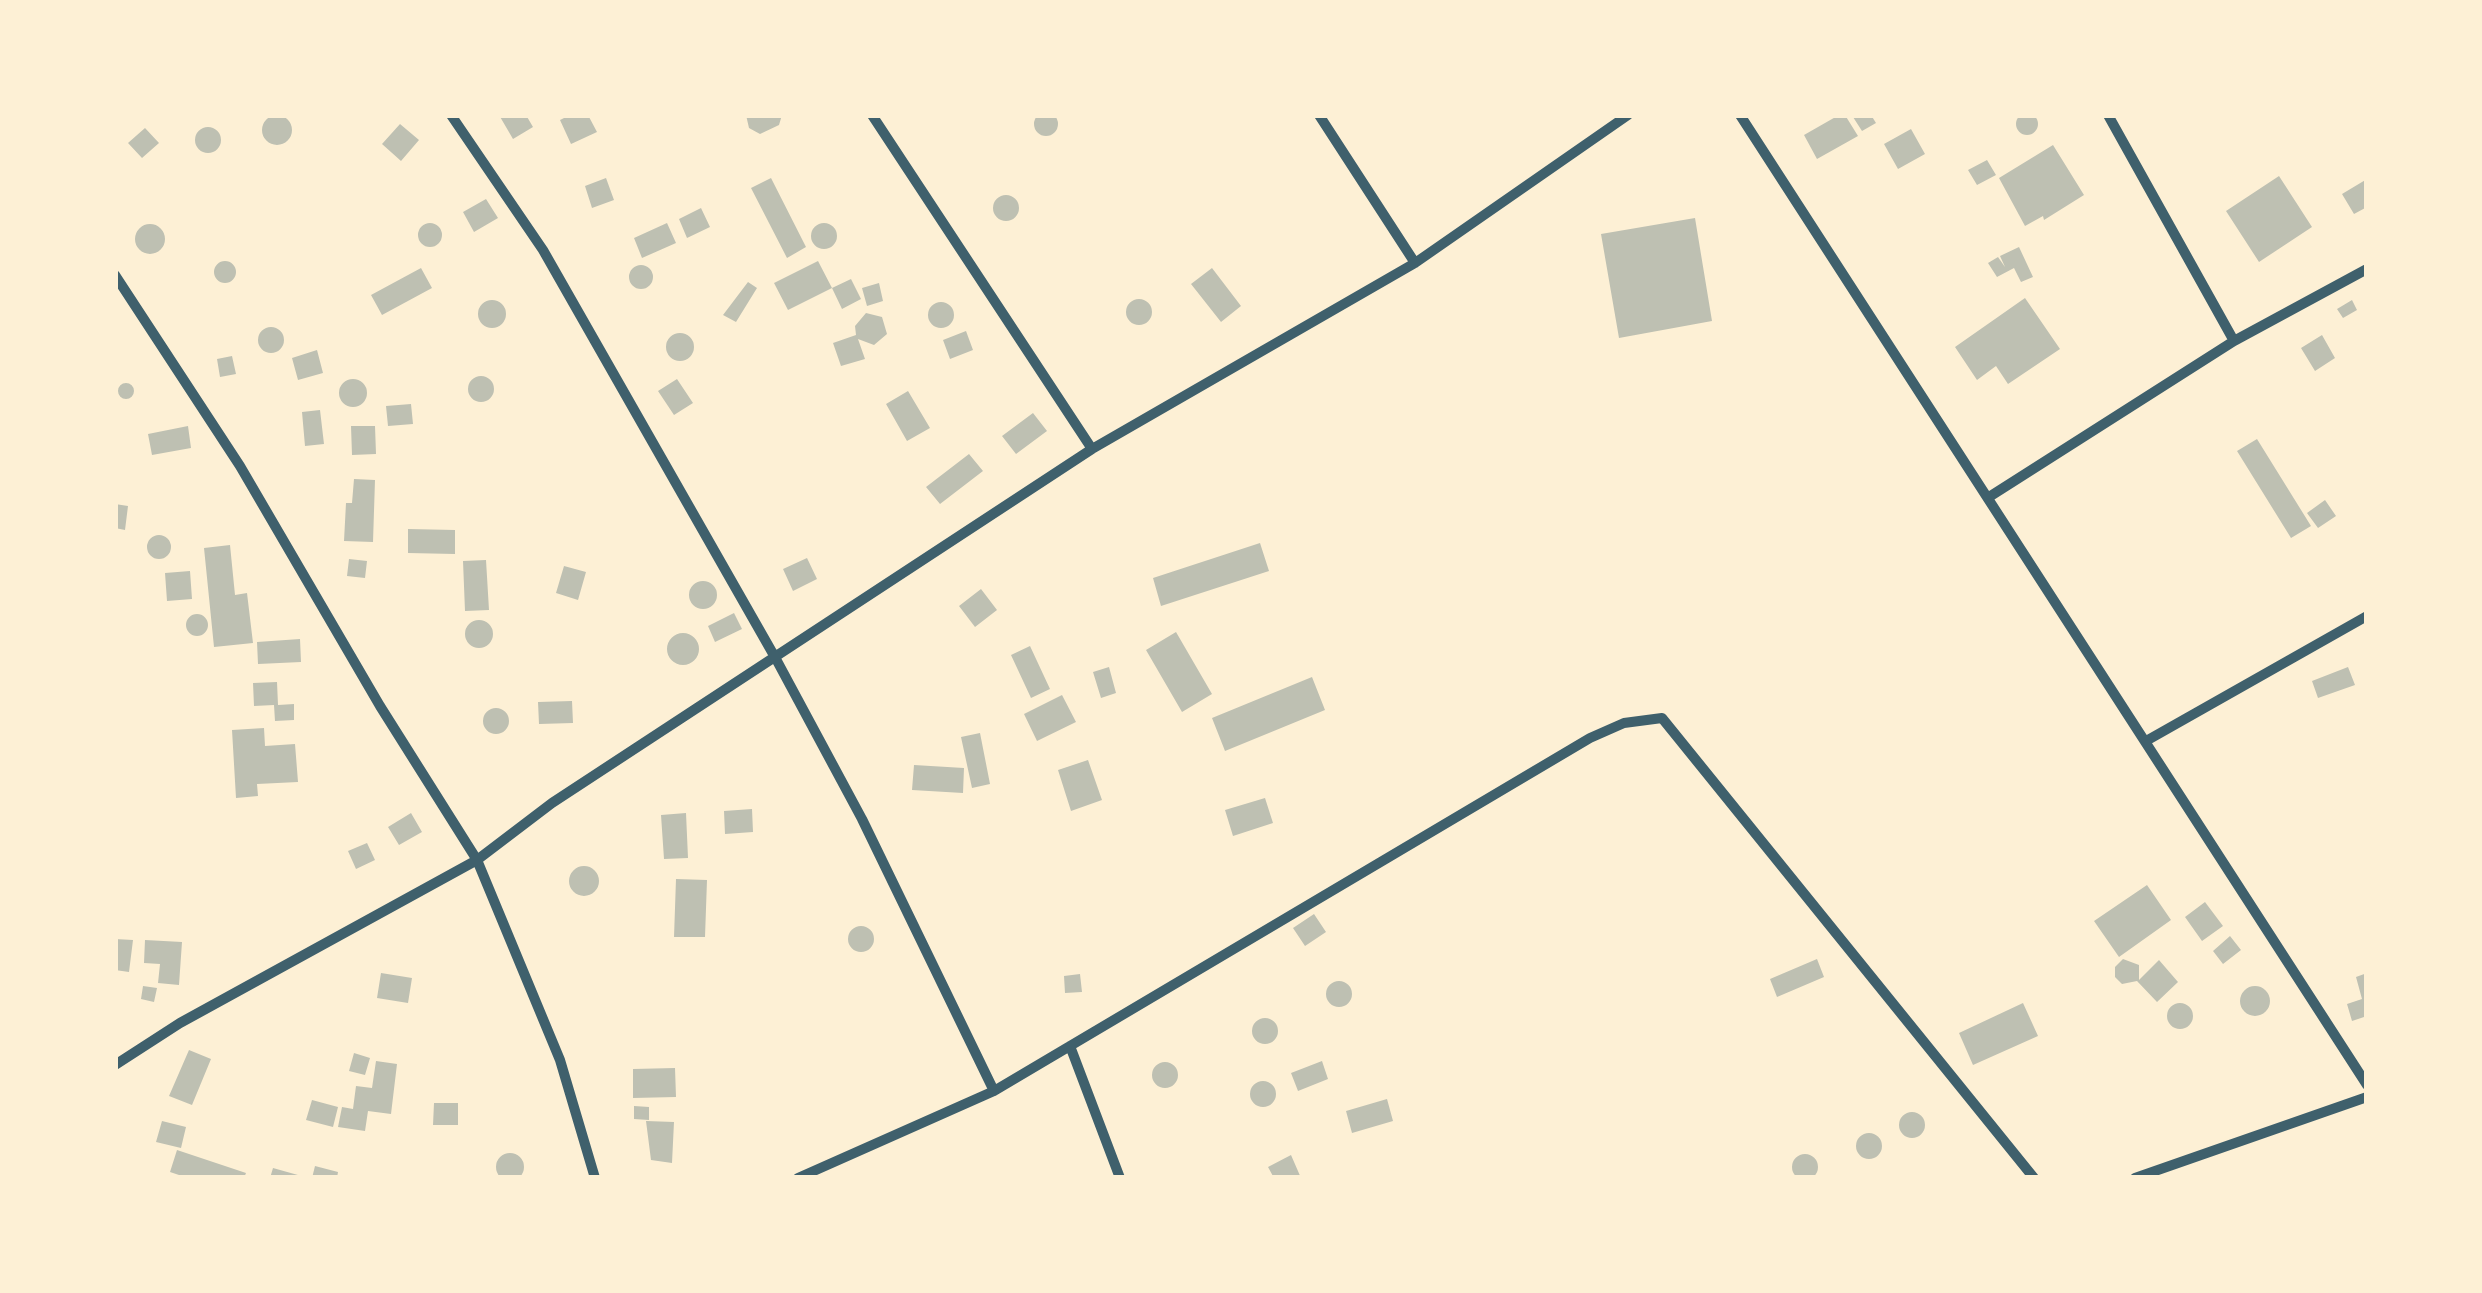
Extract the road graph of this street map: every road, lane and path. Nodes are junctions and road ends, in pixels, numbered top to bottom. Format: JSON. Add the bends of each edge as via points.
{"nodes":[{"id":1,"x":451,"y":115,"type":"edge"},
{"id":2,"x":872,"y":115,"type":"edge"},
{"id":3,"x":1319,"y":115,"type":"edge"},
{"id":4,"x":1628,"y":115,"type":"edge"},
{"id":5,"x":1740,"y":115,"type":"edge"},
{"id":6,"x":2108,"y":115,"type":"edge"},
{"id":7,"x":1414,"y":263,"type":"junction"},
{"id":8,"x":2367,"y":269,"type":"edge"},
{"id":9,"x":115,"y":275,"type":"edge"},
{"id":10,"x":2234,"y":341,"type":"junction"},
{"id":11,"x":1092,"y":449,"type":"junction"},
{"id":12,"x":1989,"y":497,"type":"junction"},
{"id":13,"x":2367,"y":616,"type":"edge"},
{"id":14,"x":776,"y":659,"type":"junction"},
{"id":15,"x":2146,"y":740,"type":"junction"},
{"id":16,"x":477,"y":860,"type":"junction"},
{"id":17,"x":1070,"y":1046,"type":"junction"},
{"id":18,"x":115,"y":1065,"type":"edge"},
{"id":19,"x":2367,"y":1085,"type":"edge"},
{"id":20,"x":994,"y":1091,"type":"junction"},
{"id":21,"x":2367,"y":1097,"type":"edge"},
{"id":22,"x":596,"y":1178,"type":"edge"},
{"id":23,"x":798,"y":1178,"type":"edge"},
{"id":24,"x":1120,"y":1178,"type":"edge"},
{"id":25,"x":2034,"y":1178,"type":"edge"},
{"id":26,"x":2134,"y":1178,"type":"edge"}],
"edges":[{"from":1,"to":14,"type":"street","via":[[543,250]]},
{"from":2,"to":11,"type":"street"},
{"from":3,"to":7,"type":"street"},
{"from":4,"to":7,"type":"street"},
{"from":5,"to":12,"type":"street"},
{"from":6,"to":10,"type":"street"},
{"from":7,"to":11,"type":"street"},
{"from":8,"to":10,"type":"street"},
{"from":9,"to":16,"type":"street","via":[[240,466]]},
{"from":10,"to":12,"type":"street"},
{"from":11,"to":14,"type":"street"},
{"from":12,"to":15,"type":"street"},
{"from":13,"to":15,"type":"street"},
{"from":14,"to":16,"type":"street","via":[[552,803]]},
{"from":14,"to":20,"type":"street"},
{"from":15,"to":19,"type":"street"},
{"from":16,"to":18,"type":"street"},
{"from":16,"to":22,"type":"street","via":[[560,1060]]},
{"from":17,"to":20,"type":"street"},
{"from":17,"to":24,"type":"street"},
{"from":17,"to":25,"type":"street","via":[[1590,738],[1624,723],[1662,718]]},
{"from":20,"to":23,"type":"street"},
{"from":21,"to":26,"type":"street"}]}
